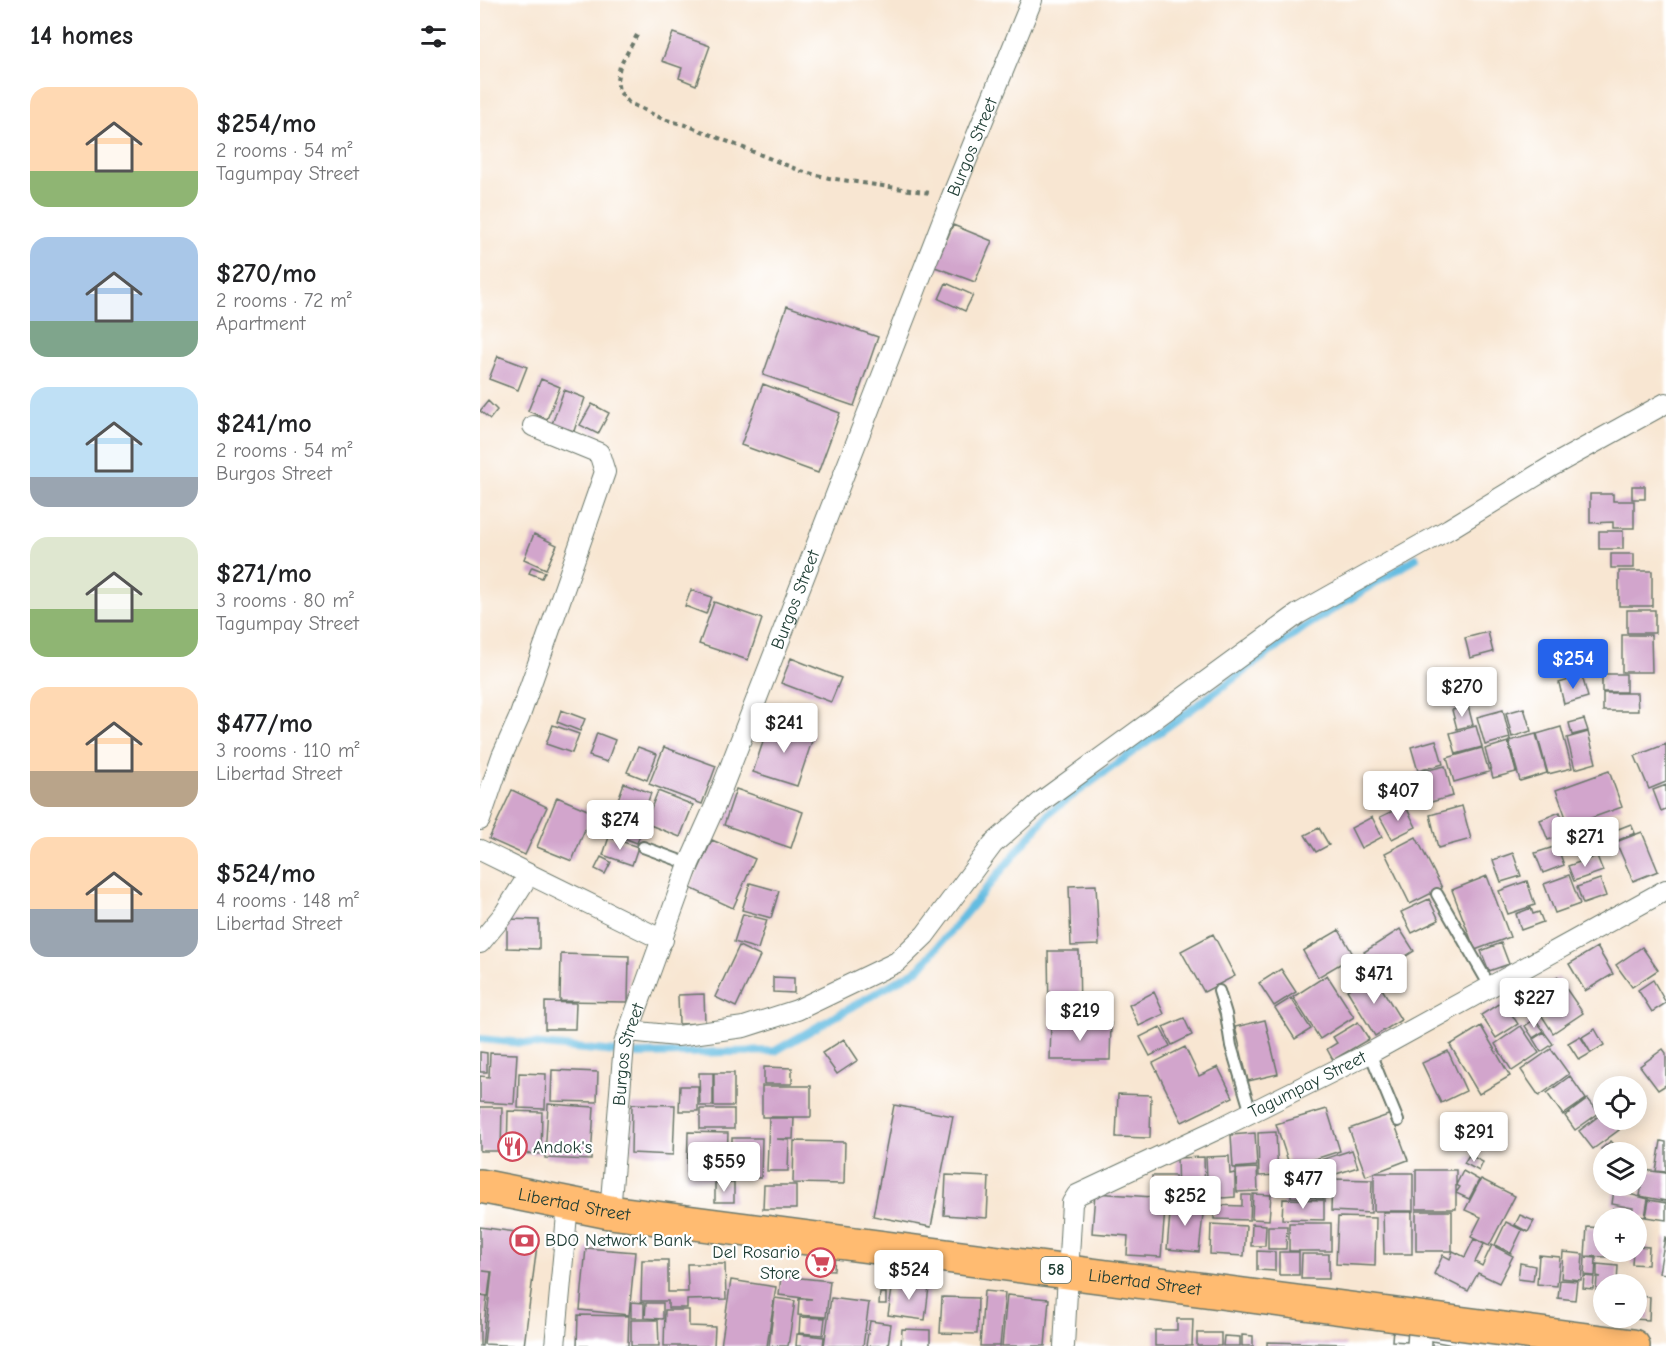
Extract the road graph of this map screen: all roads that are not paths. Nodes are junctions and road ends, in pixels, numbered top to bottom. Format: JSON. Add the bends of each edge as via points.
{"nodes":[{"id":1,"x":1032,"y":0,"type":"edge"},
{"id":2,"x":1666,"y":403,"type":"edge"},
{"id":3,"x":532,"y":426,"type":"dead end"},
{"id":4,"x":480,"y":820,"type":"edge"},
{"id":5,"x":643,"y":847,"type":"dead end"},
{"id":6,"x":480,"y":850,"type":"edge"},
{"id":7,"x":689,"y":864,"type":"junction"},
{"id":8,"x":528,"y":876,"type":"junction"},
{"id":9,"x":1666,"y":890,"type":"edge"},
{"id":10,"x":1437,"y":894,"type":"dead end"},
{"id":11,"x":663,"y":940,"type":"junction"},
{"id":12,"x":480,"y":943,"type":"edge"},
{"id":13,"x":1491,"y":988,"type":"junction"},
{"id":14,"x":1219,"y":992,"type":"dead end"},
{"id":15,"x":629,"y":1031,"type":"junction"},
{"id":16,"x":1370,"y":1053,"type":"junction"},
{"id":17,"x":1251,"y":1113,"type":"junction"},
{"id":18,"x":1398,"y":1121,"type":"dead end"},
{"id":19,"x":480,"y":1186,"type":"edge"},
{"id":20,"x":568,"y":1204,"type":"junction"},
{"id":21,"x":610,"y":1212,"type":"junction"},
{"id":22,"x":1068,"y":1272,"type":"junction"},
{"id":23,"x":555,"y":1346,"type":"edge"},
{"id":24,"x":1064,"y":1346,"type":"edge"},
{"id":25,"x":1633,"y":1346,"type":"edge"}],
"edges":[{"from":1,"to":7,"type":"street","name":"Burgos Street"},
{"from":2,"to":15,"type":"street","via":[[1298,614],[1042,801],[993,844],[925,935],[897,962],[797,1010],[744,1027],[677,1036]]},
{"from":3,"to":4,"type":"street","via":[[599,453],[605,472]]},
{"from":5,"to":7,"type":"lane"},
{"from":6,"to":8,"type":"street"},
{"from":7,"to":11,"type":"street","name":"Burgos Street"},
{"from":8,"to":11,"type":"street"},
{"from":8,"to":12,"type":"street"},
{"from":9,"to":13,"type":"street","name":"Tagumpay Street"},
{"from":10,"to":13,"type":"lane"},
{"from":11,"to":15,"type":"street","name":"Burgos Street"},
{"from":13,"to":16,"type":"street","name":"Tagumpay Street"},
{"from":14,"to":17,"type":"lane"},
{"from":15,"to":21,"type":"street","name":"Burgos Street","via":[[621,1072]]},
{"from":16,"to":17,"type":"street","name":"Tagumpay Street"},
{"from":16,"to":18,"type":"lane"},
{"from":17,"to":22,"type":"street","name":"Tagumpay Street","via":[[1077,1195],[1072,1203]]},
{"from":19,"to":20,"type":"highway","name":"Libertad Street","number":"58"},
{"from":20,"to":21,"type":"highway","name":"Libertad Street","number":"58"},
{"from":20,"to":23,"type":"street"},
{"from":21,"to":22,"type":"highway","name":"Libertad Street","number":"58"},
{"from":22,"to":24,"type":"street","name":"Tagumpay Street"},
{"from":22,"to":25,"type":"highway","name":"Libertad Street","number":"58"}]}
